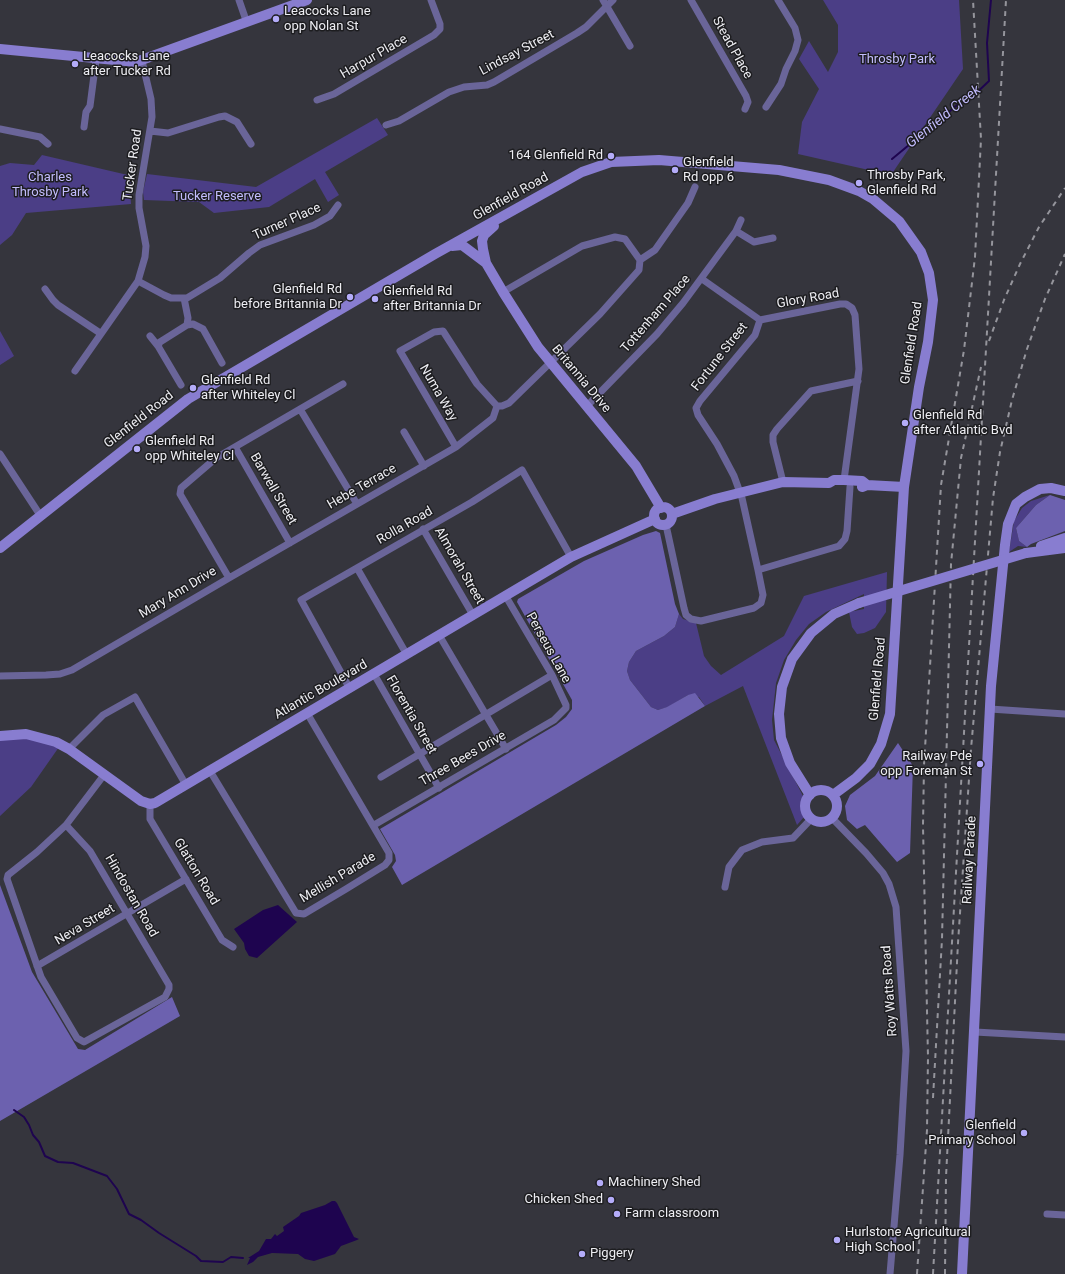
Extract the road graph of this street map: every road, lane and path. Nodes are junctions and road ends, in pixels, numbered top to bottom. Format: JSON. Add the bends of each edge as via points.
{"nodes":[{"id":1,"x":239,"y":0,"type":"edge"},
{"id":2,"x":307,"y":0,"type":"edge"},
{"id":3,"x":431,"y":0,"type":"edge"},
{"id":4,"x":613,"y":0,"type":"edge"},
{"id":5,"x":691,"y":0,"type":"edge"},
{"id":6,"x":778,"y":0,"type":"edge"},
{"id":7,"x":605,"y":3,"type":"edge"},
{"id":8,"x":247,"y":23,"type":"junction"},
{"id":9,"x":630,"y":46,"type":"dead end"},
{"id":10,"x":0,"y":49,"type":"edge"},
{"id":11,"x":96,"y":60,"type":"junction"},
{"id":12,"x":142,"y":61,"type":"junction"},
{"id":13,"x":317,"y":100,"type":"dead end"},
{"id":14,"x":766,"y":106,"type":"dead end"},
{"id":15,"x":745,"y":109,"type":"dead end"},
{"id":16,"x":386,"y":125,"type":"dead end"},
{"id":17,"x":84,"y":127,"type":"dead end"},
{"id":18,"x":0,"y":129,"type":"edge"},
{"id":19,"x":150,"y":131,"type":"junction"},
{"id":20,"x":48,"y":144,"type":"dead end"},
{"id":21,"x":251,"y":144,"type":"dead end"},
{"id":22,"x":695,"y":187,"type":"dead end"},
{"id":23,"x":338,"y":205,"type":"dead end"},
{"id":24,"x":519,"y":206,"type":"junction"},
{"id":25,"x":741,"y":220,"type":"dead end"},
{"id":26,"x":736,"y":231,"type":"junction"},
{"id":27,"x":773,"y":238,"type":"dead end"},
{"id":28,"x":450,"y":246,"type":"junction"},
{"id":29,"x":640,"y":260,"type":"junction"},
{"id":30,"x":486,"y":263,"type":"junction"},
{"id":31,"x":702,"y":279,"type":"junction"},
{"id":32,"x":138,"y":281,"type":"junction"},
{"id":33,"x":45,"y":289,"type":"dead end"},
{"id":34,"x":503,"y":292,"type":"junction"},
{"id":35,"x":184,"y":298,"type":"junction"},
{"id":36,"x":760,"y":320,"type":"junction"},
{"id":37,"x":187,"y":325,"type":"junction"},
{"id":38,"x":100,"y":333,"type":"junction"},
{"id":39,"x":150,"y":336,"type":"dead end"},
{"id":40,"x":158,"y":346,"type":"junction"},
{"id":41,"x":222,"y":363,"type":"dead end"},
{"id":42,"x":551,"y":364,"type":"junction"},
{"id":43,"x":75,"y":371,"type":"dead end"},
{"id":44,"x":858,"y":381,"type":"junction"},
{"id":45,"x":344,"y":384,"type":"dead end"},
{"id":46,"x":181,"y":385,"type":"dead end"},
{"id":47,"x":497,"y":406,"type":"junction"},
{"id":48,"x":587,"y":406,"type":"junction"},
{"id":49,"x":300,"y":409,"type":"junction"},
{"id":50,"x":404,"y":432,"type":"dead end"},
{"id":51,"x":235,"y":447,"type":"junction"},
{"id":52,"x":456,"y":447,"type":"junction"},
{"id":53,"x":0,"y":454,"type":"edge"},
{"id":54,"x":424,"y":466,"type":"junction"},
{"id":55,"x":783,"y":482,"type":"junction"},
{"id":56,"x":847,"y":484,"type":"junction"},
{"id":57,"x":904,"y":487,"type":"junction"},
{"id":58,"x":1065,"y":491,"type":"edge"},
{"id":59,"x":740,"y":492,"type":"junction"},
{"id":60,"x":357,"y":504,"type":"junction"},
{"id":61,"x":660,"y":508,"type":"junction"},
{"id":62,"x":672,"y":514,"type":"junction"},
{"id":63,"x":40,"y":516,"type":"junction"},
{"id":64,"x":655,"y":519,"type":"junction"},
{"id":65,"x":666,"y":525,"type":"junction"},
{"id":66,"x":423,"y":529,"type":"junction"},
{"id":67,"x":1065,"y":538,"type":"edge"},
{"id":68,"x":290,"y":543,"type":"junction"},
{"id":69,"x":0,"y":548,"type":"edge"},
{"id":70,"x":1065,"y":548,"type":"edge"},
{"id":71,"x":1028,"y":553,"type":"junction"},
{"id":72,"x":572,"y":557,"type":"junction"},
{"id":73,"x":357,"y":568,"type":"junction"},
{"id":74,"x":758,"y":570,"type":"junction"},
{"id":75,"x":229,"y":578,"type":"junction"},
{"id":76,"x":505,"y":595,"type":"junction"},
{"id":77,"x":473,"y":615,"type":"junction"},
{"id":78,"x":439,"y":635,"type":"junction"},
{"id":79,"x":407,"y":654,"type":"junction"},
{"id":80,"x":374,"y":674,"type":"junction"},
{"id":81,"x":552,"y":675,"type":"junction"},
{"id":82,"x":0,"y":676,"type":"edge"},
{"id":83,"x":350,"y":688,"type":"junction"},
{"id":84,"x":990,"y":708,"type":"junction"},
{"id":85,"x":562,"y":712,"type":"joint"},
{"id":86,"x":307,"y":713,"type":"junction"},
{"id":87,"x":486,"y":714,"type":"junction"},
{"id":88,"x":1065,"y":714,"type":"edge"},
{"id":89,"x":0,"y":736,"type":"edge"},
{"id":90,"x":69,"y":749,"type":"junction"},
{"id":91,"x":506,"y":749,"type":"junction"},
{"id":92,"x":419,"y":753,"type":"junction"},
{"id":93,"x":210,"y":771,"type":"junction"},
{"id":94,"x":104,"y":775,"type":"junction"},
{"id":95,"x":381,"y":776,"type":"dead end"},
{"id":96,"x":186,"y":785,"type":"junction"},
{"id":97,"x":439,"y":788,"type":"junction"},
{"id":98,"x":810,"y":795,"type":"junction"},
{"id":99,"x":833,"y":795,"type":"junction"},
{"id":100,"x":150,"y":804,"type":"junction"},
{"id":101,"x":812,"y":818,"type":"junction"},
{"id":102,"x":832,"y":818,"type":"junction"},
{"id":103,"x":66,"y":825,"type":"junction"},
{"id":104,"x":374,"y":825,"type":"junction"},
{"id":105,"x":186,"y":879,"type":"junction"},
{"id":106,"x":725,"y":887,"type":"dead end"},
{"id":107,"x":127,"y":914,"type":"junction"},
{"id":108,"x":233,"y":947,"type":"dead end"},
{"id":109,"x":37,"y":966,"type":"junction"},
{"id":110,"x":975,"y":1032,"type":"junction"},
{"id":111,"x":1065,"y":1038,"type":"edge"},
{"id":112,"x":1047,"y":1214,"type":"dead end"},
{"id":113,"x":1065,"y":1215,"type":"edge"},
{"id":114,"x":890,"y":1274,"type":"edge"},
{"id":115,"x":962,"y":1274,"type":"edge"}],
"edges":[{"from":1,"to":8,"type":"street"},
{"from":2,"to":8,"type":"street"},
{"from":3,"to":13,"type":"street","name":"Harpur Place","via":[[440,29],[427,41],[334,94]]},
{"from":4,"to":7,"type":"street","name":"Lindsay Street"},
{"from":5,"to":15,"type":"street","name":"Stead Place","via":[[746,96],[748,102]]},
{"from":6,"to":14,"type":"street","via":[[798,40],[781,84]]},
{"from":7,"to":9,"type":"street"},
{"from":7,"to":16,"type":"street","name":"Lindsay Street","via":[[577,33],[494,82],[449,92],[399,121]]},
{"from":8,"to":12,"type":"street"},
{"from":10,"to":11,"type":"street"},
{"from":11,"to":12,"type":"street","via":[[127,63]]},
{"from":11,"to":17,"type":"street","via":[[90,106],[86,112]]},
{"from":12,"to":19,"type":"street","name":"Tucker Road","via":[[151,99]]},
{"from":18,"to":20,"type":"street","via":[[40,137]]},
{"from":19,"to":21,"type":"street","via":[[168,133],[225,116],[237,122]]},
{"from":19,"to":32,"type":"street","name":"Tucker Road","via":[[139,195],[146,246]]},
{"from":22,"to":29,"type":"street","via":[[688,203],[655,250]]},
{"from":23,"to":35,"type":"street","name":"Turner Place","via":[[330,216],[300,232],[260,246],[207,288]]},
{"from":24,"to":28,"type":"street","name":"Glenfield Road"},
{"from":24,"to":30,"type":"street","name":"Britannia Drive","via":[[484,235],[482,241]]},
{"from":24,"to":57,"type":"street","name":"Glenfield Road","via":[[596,166],[611,162],[642,160],[704,163],[802,174],[859,191],[884,207],[908,231],[921,252],[932,290],[931,318]]},
{"from":25,"to":26,"type":"street","name":"Tottenham Place"},
{"from":26,"to":27,"type":"street","via":[[754,242]]},
{"from":26,"to":31,"type":"street","name":"Tottenham Place"},
{"from":28,"to":30,"type":"street","name":"Britannia Drive","via":[[462,245]]},
{"from":28,"to":63,"type":"street","name":"Glenfield Road","via":[[188,399]]},
{"from":29,"to":34,"type":"street","via":[[625,239],[615,237],[582,246]]},
{"from":29,"to":42,"type":"street","via":[[639,270],[623,289]]},
{"from":30,"to":34,"type":"street","name":"Britannia Drive"},
{"from":31,"to":36,"type":"street"},
{"from":31,"to":48,"type":"street","name":"Tottenham Place","via":[[657,334]]},
{"from":32,"to":35,"type":"street","name":"Turner Place","via":[[164,296]]},
{"from":32,"to":38,"type":"street","name":"Tucker Road"},
{"from":33,"to":38,"type":"street","via":[[58,305]]},
{"from":34,"to":42,"type":"street","name":"Britannia Drive"},
{"from":35,"to":37,"type":"street"},
{"from":36,"to":44,"type":"street","name":"Glory Road","via":[[846,304],[852,308],[855,315]]},
{"from":36,"to":59,"type":"street","name":"Fortune Street","via":[[755,335],[696,408],[734,476]]},
{"from":37,"to":40,"type":"street","via":[[160,342]]},
{"from":37,"to":41,"type":"street","via":[[196,324],[205,331]]},
{"from":38,"to":43,"type":"street","name":"Tucker Road"},
{"from":39,"to":40,"type":"street"},
{"from":40,"to":46,"type":"street"},
{"from":42,"to":47,"type":"street","via":[[509,403]]},
{"from":42,"to":48,"type":"street","name":"Britannia Drive"},
{"from":44,"to":55,"type":"street","via":[[811,391],[777,429],[773,435],[773,442]]},
{"from":44,"to":56,"type":"street","name":"Glory Road"},
{"from":45,"to":49,"type":"street","name":"Mary Ann Drive"},
{"from":47,"to":52,"type":"street","name":"Hebe Terrace","via":[[493,418]]},
{"from":47,"to":52,"type":"street","name":"Numa Way","via":[[477,384],[443,331],[434,332],[400,351]]},
{"from":48,"to":61,"type":"street","name":"Britannia Drive","via":[[636,466]]},
{"from":49,"to":51,"type":"street","name":"Mary Ann Drive"},
{"from":49,"to":60,"type":"street"},
{"from":50,"to":54,"type":"street"},
{"from":51,"to":68,"type":"street","name":"Barwell Street"},
{"from":51,"to":75,"type":"street","name":"Mary Ann Drive","via":[[216,458],[185,483],[180,494]]},
{"from":52,"to":54,"type":"street","name":"Hebe Terrace"},
{"from":53,"to":63,"type":"street"},
{"from":54,"to":60,"type":"street","name":"Hebe Terrace"},
{"from":55,"to":56,"type":"street","via":[[829,483],[834,480]]},
{"from":55,"to":59,"type":"street"},
{"from":56,"to":57,"type":"street","via":[[861,488],[867,485]]},
{"from":56,"to":74,"type":"street","name":"Glory Road","via":[[847,531],[839,546]]},
{"from":57,"to":99,"type":"street","name":"Glenfield Road","via":[[890,714],[886,733],[876,755],[864,771]]},
{"from":58,"to":84,"type":"street","name":"Railway Parade","via":[[1056,488],[1040,490],[1016,504],[1011,513],[1005,545]]},
{"from":59,"to":62,"type":"street"},
{"from":59,"to":74,"type":"street"},
{"from":60,"to":68,"type":"street","name":"Hebe Terrace"},
{"from":61,"to":62,"type":"street","via":[[668,509]]},
{"from":61,"to":64,"type":"street","via":[[655,512]]},
{"from":62,"to":65,"type":"street"},
{"from":63,"to":69,"type":"street","name":"Glenfield Road"},
{"from":64,"to":65,"type":"street","via":[[659,524]]},
{"from":64,"to":72,"type":"street","name":"Atlantic Boulevard"},
{"from":65,"to":74,"type":"street","via":[[684,608],[686,615],[691,619],[701,621],[758,606],[763,599]]},
{"from":66,"to":72,"type":"street","name":"Rolla Road","via":[[522,470]]},
{"from":66,"to":73,"type":"street","name":"Rolla Road"},
{"from":66,"to":77,"type":"street","name":"Almorah Street"},
{"from":67,"to":71,"type":"street"},
{"from":68,"to":75,"type":"street","name":"Hebe Terrace"},
{"from":70,"to":71,"type":"street"},
{"from":71,"to":98,"type":"street","bridge":true,"via":[[859,603],[834,614],[811,633],[792,659],[782,687],[779,714],[781,738],[790,763]]},
{"from":72,"to":76,"type":"street","name":"Atlantic Boulevard"},
{"from":73,"to":79,"type":"street"},
{"from":73,"to":83,"type":"street","name":"Rolla Road","via":[[301,600]]},
{"from":75,"to":82,"type":"street","name":"Mary Ann Drive","via":[[72,670],[60,674]]},
{"from":76,"to":77,"type":"street","name":"Atlantic Boulevard"},
{"from":76,"to":81,"type":"street","name":"Perseus Lane"},
{"from":77,"to":78,"type":"street","name":"Atlantic Boulevard"},
{"from":78,"to":79,"type":"street","name":"Atlantic Boulevard"},
{"from":78,"to":87,"type":"street"},
{"from":79,"to":80,"type":"street","name":"Atlantic Boulevard"},
{"from":80,"to":83,"type":"street","name":"Atlantic Boulevard"},
{"from":80,"to":92,"type":"street","name":"Florentia Street"},
{"from":81,"to":85,"type":"street","name":"Perseus Lane","via":[[566,705]]},
{"from":81,"to":87,"type":"street"},
{"from":83,"to":86,"type":"street","name":"Atlantic Boulevard"},
{"from":84,"to":88,"type":"street"},
{"from":84,"to":110,"type":"street","name":"Railway Parade"},
{"from":85,"to":91,"type":"street","name":"Three Bees Drive","via":[[554,720]]},
{"from":86,"to":93,"type":"street","name":"Atlantic Boulevard"},
{"from":86,"to":104,"type":"street","name":"Mellish Parade"},
{"from":87,"to":91,"type":"street"},
{"from":87,"to":92,"type":"street"},
{"from":89,"to":90,"type":"street","via":[[37,736]]},
{"from":90,"to":94,"type":"street"},
{"from":90,"to":96,"type":"street","via":[[103,716],[135,697]]},
{"from":91,"to":97,"type":"street","name":"Three Bees Drive"},
{"from":92,"to":95,"type":"street"},
{"from":92,"to":97,"type":"street","name":"Florentia Street"},
{"from":93,"to":96,"type":"street","name":"Atlantic Boulevard"},
{"from":93,"to":104,"type":"street","name":"Mellish Parade","via":[[296,913],[299,914],[304,914],[385,865],[389,860],[389,854]]},
{"from":94,"to":100,"type":"street","via":[[141,801]]},
{"from":94,"to":103,"type":"street"},
{"from":96,"to":100,"type":"street","name":"Atlantic Boulevard"},
{"from":97,"to":104,"type":"street","name":"Three Bees Drive"},
{"from":98,"to":99,"type":"street","via":[[822,790]]},
{"from":98,"to":101,"type":"street","via":[[806,808]]},
{"from":99,"to":102,"type":"street","via":[[837,807]]},
{"from":100,"to":105,"type":"street","name":"Glatton Road","via":[[150,819]]},
{"from":101,"to":102,"type":"street","via":[[820,822]]},
{"from":101,"to":106,"type":"street","via":[[793,838],[762,842],[742,850],[729,867]]},
{"from":102,"to":114,"type":"street","name":"Roy Watts Road","via":[[883,873],[896,907],[906,1051]]},
{"from":103,"to":107,"type":"street","name":"Hindostan Road","via":[[90,851]]},
{"from":103,"to":109,"type":"street","via":[[8,875],[7,880]]},
{"from":105,"to":107,"type":"street","name":"Neva Street"},
{"from":105,"to":108,"type":"street","name":"Glatton Road","via":[[222,940]]},
{"from":107,"to":109,"type":"street","name":"Neva Street"},
{"from":107,"to":109,"type":"street","name":"Hindostan Road","via":[[169,984],[165,997],[84,1042],[76,1038]]},
{"from":110,"to":111,"type":"street"},
{"from":110,"to":115,"type":"street","name":"Railway Parade"},
{"from":112,"to":113,"type":"street"}]}
